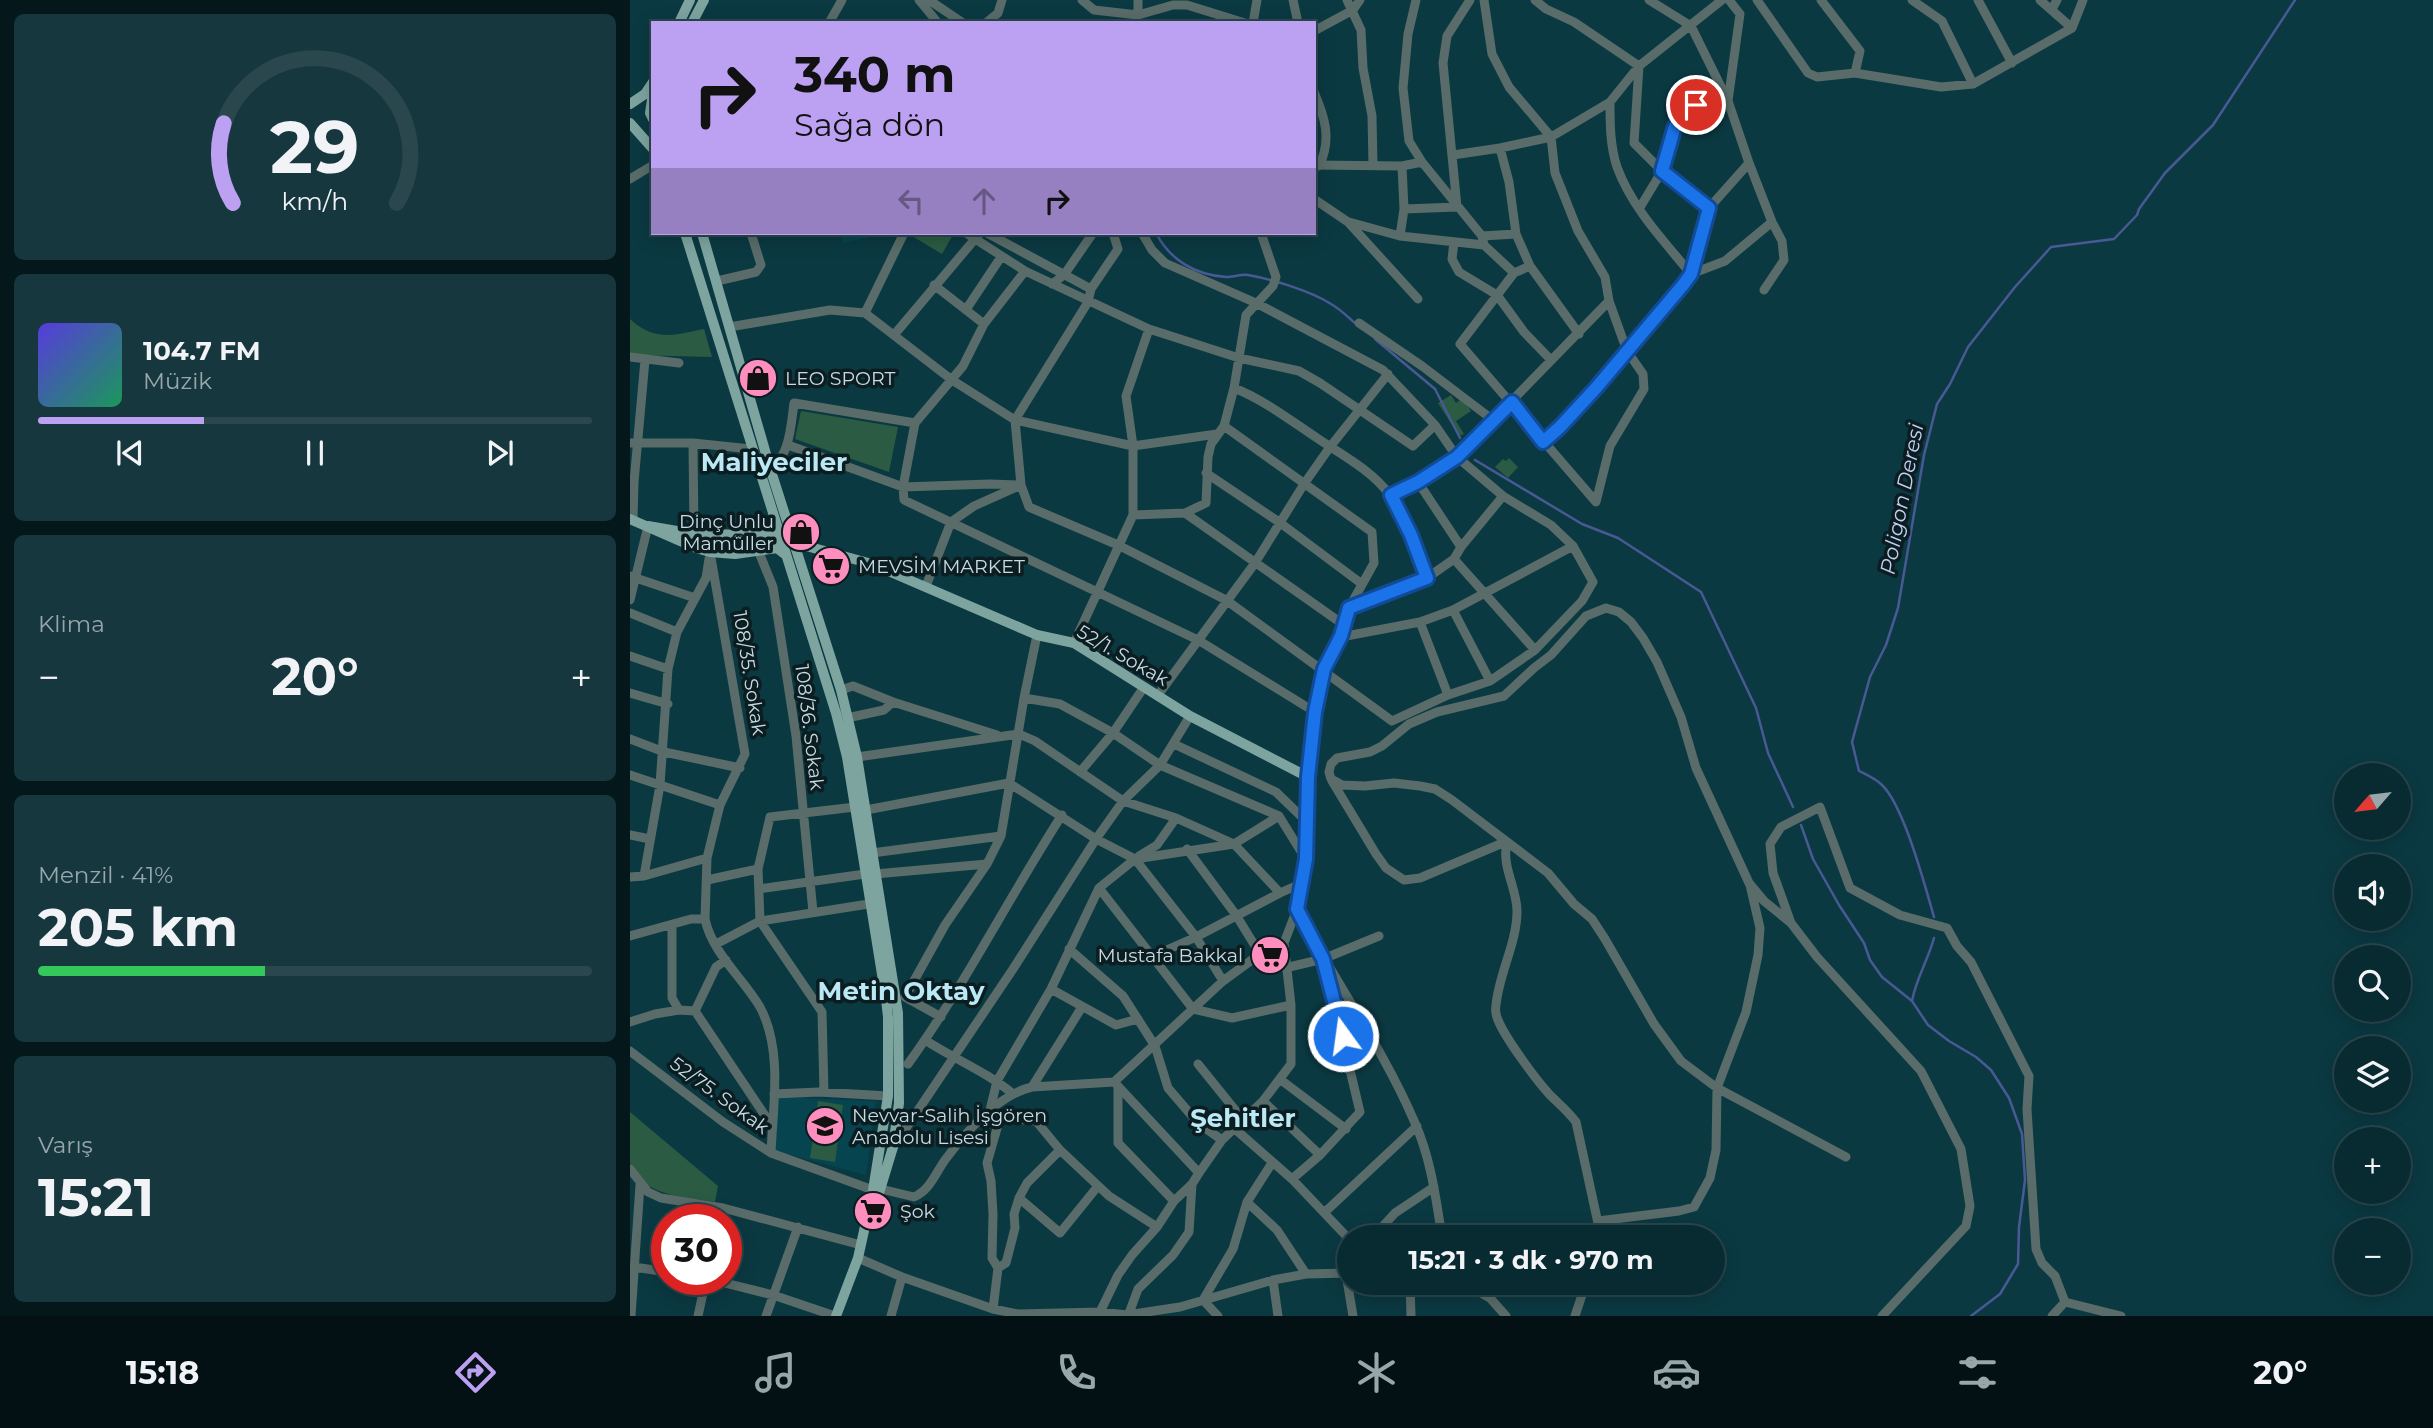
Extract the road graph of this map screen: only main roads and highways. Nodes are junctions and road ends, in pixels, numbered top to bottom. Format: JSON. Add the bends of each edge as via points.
{"nodes":[{"id":1,"x":690,"y":0,"type":"edge"},
{"id":2,"x":704,"y":0,"type":"edge"},
{"id":3,"x":679,"y":21,"type":"edge"},
{"id":4,"x":693,"y":21,"type":"edge"},
{"id":5,"x":651,"y":85,"type":"edge"},
{"id":6,"x":630,"y":104,"type":"edge"},
{"id":7,"x":651,"y":110,"type":"edge"},
{"id":8,"x":651,"y":111,"type":"edge"},
{"id":9,"x":630,"y":122,"type":"edge"},
{"id":10,"x":651,"y":147,"type":"edge"},
{"id":11,"x":686,"y":235,"type":"edge"},
{"id":12,"x":703,"y":235,"type":"edge"},
{"id":13,"x":764,"y":470,"type":"junction"},
{"id":14,"x":632,"y":519,"type":"edge"},
{"id":15,"x":776,"y":524,"type":"junction"},
{"id":16,"x":648,"y":526,"type":"junction"},
{"id":17,"x":766,"y":535,"type":"junction"},
{"id":18,"x":784,"y":542,"type":"junction"},
{"id":19,"x":821,"y":549,"type":"junction"},
{"id":20,"x":802,"y":566,"type":"junction"},
{"id":21,"x":1308,"y":777,"type":"road end"},
{"id":22,"x":861,"y":808,"type":"junction"},
{"id":23,"x":870,"y":874,"type":"junction"},
{"id":24,"x":874,"y":903,"type":"junction"},
{"id":25,"x":877,"y":1190,"type":"junction"},
{"id":26,"x":835,"y":1316,"type":"edge"}],
"edges":[{"from":1,"to":3,"type":"main road"},
{"from":2,"to":4,"type":"main road"},
{"from":5,"to":6,"type":"main road"},
{"from":6,"to":7,"type":"main road"},
{"from":8,"to":9,"type":"main road"},
{"from":9,"to":10,"type":"main road"},
{"from":11,"to":13,"type":"main road","via":[[751,449]]},
{"from":12,"to":13,"type":"main road"},
{"from":13,"to":15,"type":"main road"},
{"from":13,"to":18,"type":"main road","via":[[789,527]]},
{"from":14,"to":16,"type":"main road"},
{"from":15,"to":17,"type":"main road"},
{"from":15,"to":18,"type":"main road"},
{"from":16,"to":17,"type":"main road","name":"52/1. Sokak","via":[[694,534]]},
{"from":16,"to":18,"type":"main road","via":[[710,552],[735,554]]},
{"from":17,"to":18,"type":"main road","name":"52/1. Sokak"},
{"from":18,"to":19,"type":"main road","name":"52/1. Sokak"},
{"from":18,"to":20,"type":"main road"},
{"from":18,"to":22,"type":"main road"},
{"from":19,"to":20,"type":"main road","via":[[807,554]]},
{"from":19,"to":21,"type":"main road","name":"52/1. Sokak","via":[[872,564],[1037,635],[1073,643],[1190,716]]},
{"from":20,"to":22,"type":"main road","via":[[848,718]]},
{"from":22,"to":23,"type":"main road"},
{"from":22,"to":23,"type":"main road","via":[[872,853]]},
{"from":23,"to":24,"type":"main road"},
{"from":24,"to":25,"type":"main road","via":[[888,1017],[888,1096]]},
{"from":24,"to":25,"type":"main road","via":[[898,1013],[899,1103],[893,1147]]},
{"from":25,"to":26,"type":"main road"}]}
